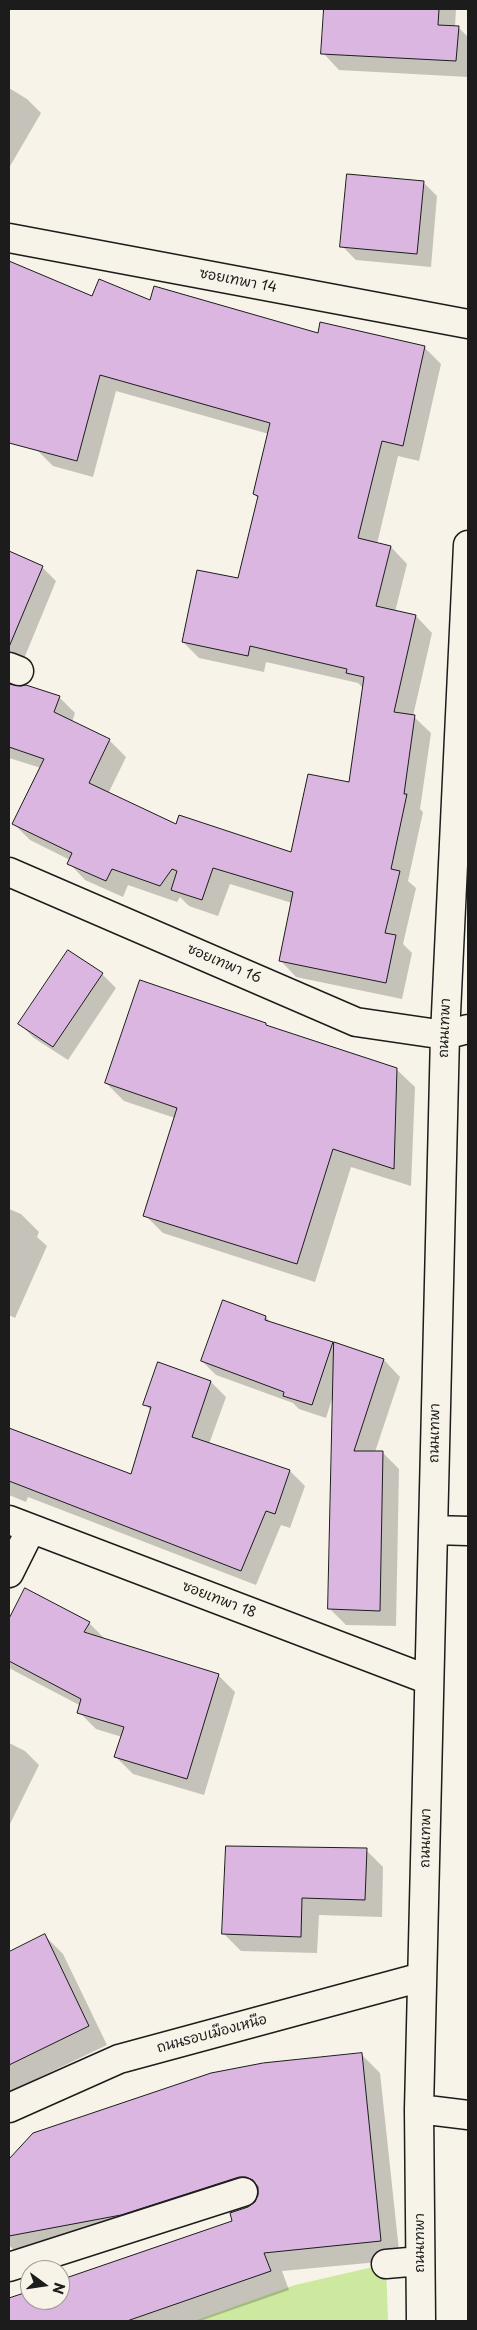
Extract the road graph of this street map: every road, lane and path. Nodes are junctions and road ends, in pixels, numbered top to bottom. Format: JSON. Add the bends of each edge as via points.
{"nodes":[{"id":1,"x":9,"y":238,"type":"edge"},
{"id":2,"x":468,"y":324,"type":"edge"},
{"id":3,"x":468,"y":546,"type":"edge"},
{"id":4,"x":461,"y":830,"type":"edge"},
{"id":5,"x":9,"y":872,"type":"edge"},
{"id":6,"x":456,"y":1032,"type":"edge"},
{"id":7,"x":20,"y":1525,"type":"edge"},
{"id":8,"x":433,"y":1530,"type":"junction"},
{"id":9,"x":468,"y":1531,"type":"edge"},
{"id":10,"x":9,"y":1573,"type":"edge"},
{"id":11,"x":429,"y":1680,"type":"junction"},
{"id":12,"x":422,"y":1978,"type":"junction"},
{"id":13,"x":9,"y":2108,"type":"edge"},
{"id":14,"x":419,"y":2109,"type":"junction"},
{"id":15,"x":468,"y":2115,"type":"edge"},
{"id":16,"x":243,"y":2192,"type":"dead end"},
{"id":17,"x":420,"y":2261,"type":"junction"},
{"id":18,"x":386,"y":2264,"type":"dead end"},
{"id":19,"x":9,"y":2267,"type":"edge"},
{"id":20,"x":421,"y":2321,"type":"edge"}],
"edges":[{"from":1,"to":2,"type":"street","name":"ซอยเทพา 14"},
{"from":3,"to":4,"type":"street","name":"ถนนเทพา"},
{"from":4,"to":6,"type":"street","name":"ถนนเทพา"},
{"from":5,"to":6,"type":"street","name":"ซอยเทพา 16","via":[[356,1022]]},
{"from":6,"to":8,"type":"street","name":"ถนนเทพา"},
{"from":7,"to":10,"type":"street"},
{"from":7,"to":11,"type":"street","name":"ซอยเทพา 18"},
{"from":8,"to":9,"type":"street"},
{"from":8,"to":11,"type":"street","name":"ถนนเทพา"},
{"from":11,"to":12,"type":"street","name":"ถนนเทพา"},
{"from":12,"to":13,"type":"street","name":"ถนนรอบเมืองเหนือ","via":[[119,2059]]},
{"from":12,"to":14,"type":"street","name":"ถนนเทพา"},
{"from":14,"to":15,"type":"street"},
{"from":14,"to":17,"type":"street","name":"ถนนเทพา"},
{"from":16,"to":19,"type":"street"},
{"from":17,"to":18,"type":"street"},
{"from":17,"to":20,"type":"street","name":"ถนนเทพา"}]}
